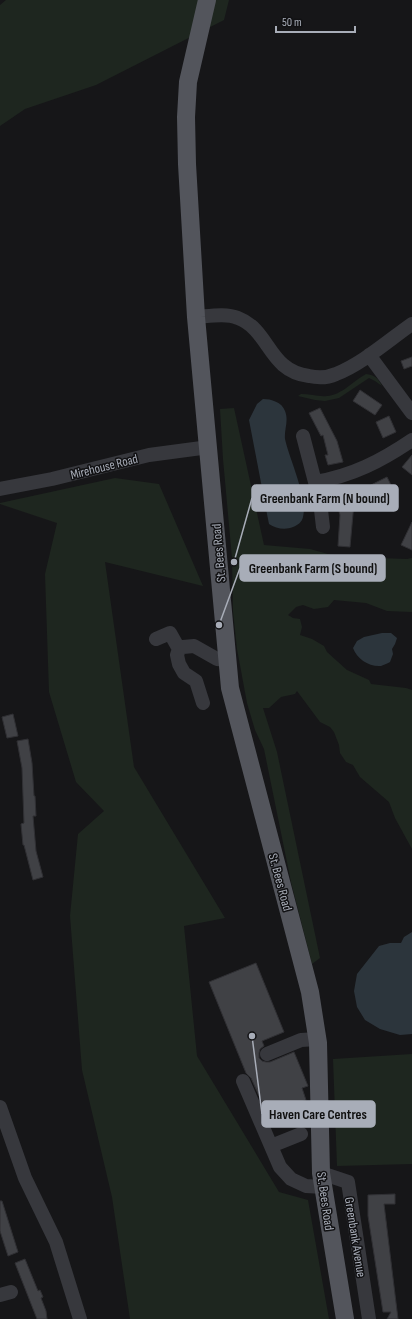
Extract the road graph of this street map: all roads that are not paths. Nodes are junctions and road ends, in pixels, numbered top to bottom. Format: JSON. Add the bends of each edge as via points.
{"nodes":[{"id":1,"x":207,"y":0,"type":"edge"},
{"id":2,"x":196,"y":317,"type":"junction"},
{"id":3,"x":412,"y":324,"type":"edge"},
{"id":4,"x":369,"y":355,"type":"junction"},
{"id":5,"x":412,"y":413,"type":"edge"},
{"id":6,"x":303,"y":436,"type":"dead end"},
{"id":7,"x":412,"y":440,"type":"edge"},
{"id":8,"x":209,"y":447,"type":"junction"},
{"id":9,"x":315,"y":482,"type":"junction"},
{"id":10,"x":0,"y":489,"type":"edge"},
{"id":11,"x":323,"y":527,"type":"dead end"},
{"id":12,"x":156,"y":639,"type":"dead end"},
{"id":13,"x":179,"y":649,"type":"junction"},
{"id":14,"x":227,"y":660,"type":"junction"},
{"id":15,"x":203,"y":703,"type":"dead end"},
{"id":16,"x":317,"y":1039,"type":"junction"},
{"id":17,"x":267,"y":1054,"type":"dead end"},
{"id":18,"x":243,"y":1081,"type":"dead end"},
{"id":19,"x":0,"y":1107,"type":"edge"},
{"id":20,"x":301,"y":1134,"type":"dead end"},
{"id":21,"x":271,"y":1146,"type":"junction"},
{"id":22,"x":322,"y":1180,"type":"junction"},
{"id":23,"x":80,"y":1319,"type":"edge"},
{"id":24,"x":345,"y":1319,"type":"edge"},
{"id":25,"x":369,"y":1319,"type":"edge"}],
"edges":[{"from":1,"to":2,"type":"main road","name":"St. Bees Road","via":[[188,82],[186,117]]},
{"from":2,"to":4,"type":"street","via":[[228,315],[248,322],[276,358],[289,370],[303,376],[319,378],[334,375]]},
{"from":2,"to":8,"type":"main road","name":"St. Bees Road"},
{"from":3,"to":4,"type":"street"},
{"from":4,"to":5,"type":"street"},
{"from":6,"to":9,"type":"street"},
{"from":7,"to":9,"type":"street","via":[[390,455],[358,471]]},
{"from":8,"to":10,"type":"street","name":"Mirehouse Road","via":[[149,455]]},
{"from":8,"to":14,"type":"main road","name":"St. Bees Road"},
{"from":9,"to":11,"type":"street"},
{"from":12,"to":13,"type":"street","via":[[170,633]]},
{"from":13,"to":14,"type":"street","via":[[194,646],[218,659]]},
{"from":13,"to":15,"type":"street","via":[[179,664],[184,673],[196,681]]},
{"from":14,"to":16,"type":"main road","name":"St. Bees Road","via":[[230,688],[310,992]]},
{"from":16,"to":17,"type":"street","via":[[301,1040]]},
{"from":16,"to":22,"type":"main road","name":"St. Bees Road"},
{"from":18,"to":21,"type":"street"},
{"from":19,"to":23,"type":"street","via":[[25,1178],[56,1242]]},
{"from":20,"to":21,"type":"street"},
{"from":21,"to":22,"type":"street","via":[[280,1167],[291,1179],[306,1186]]},
{"from":22,"to":24,"type":"main road","name":"St. Bees Road"},
{"from":22,"to":25,"type":"street","name":"Greenbank Avenue","via":[[348,1182]]}]}
